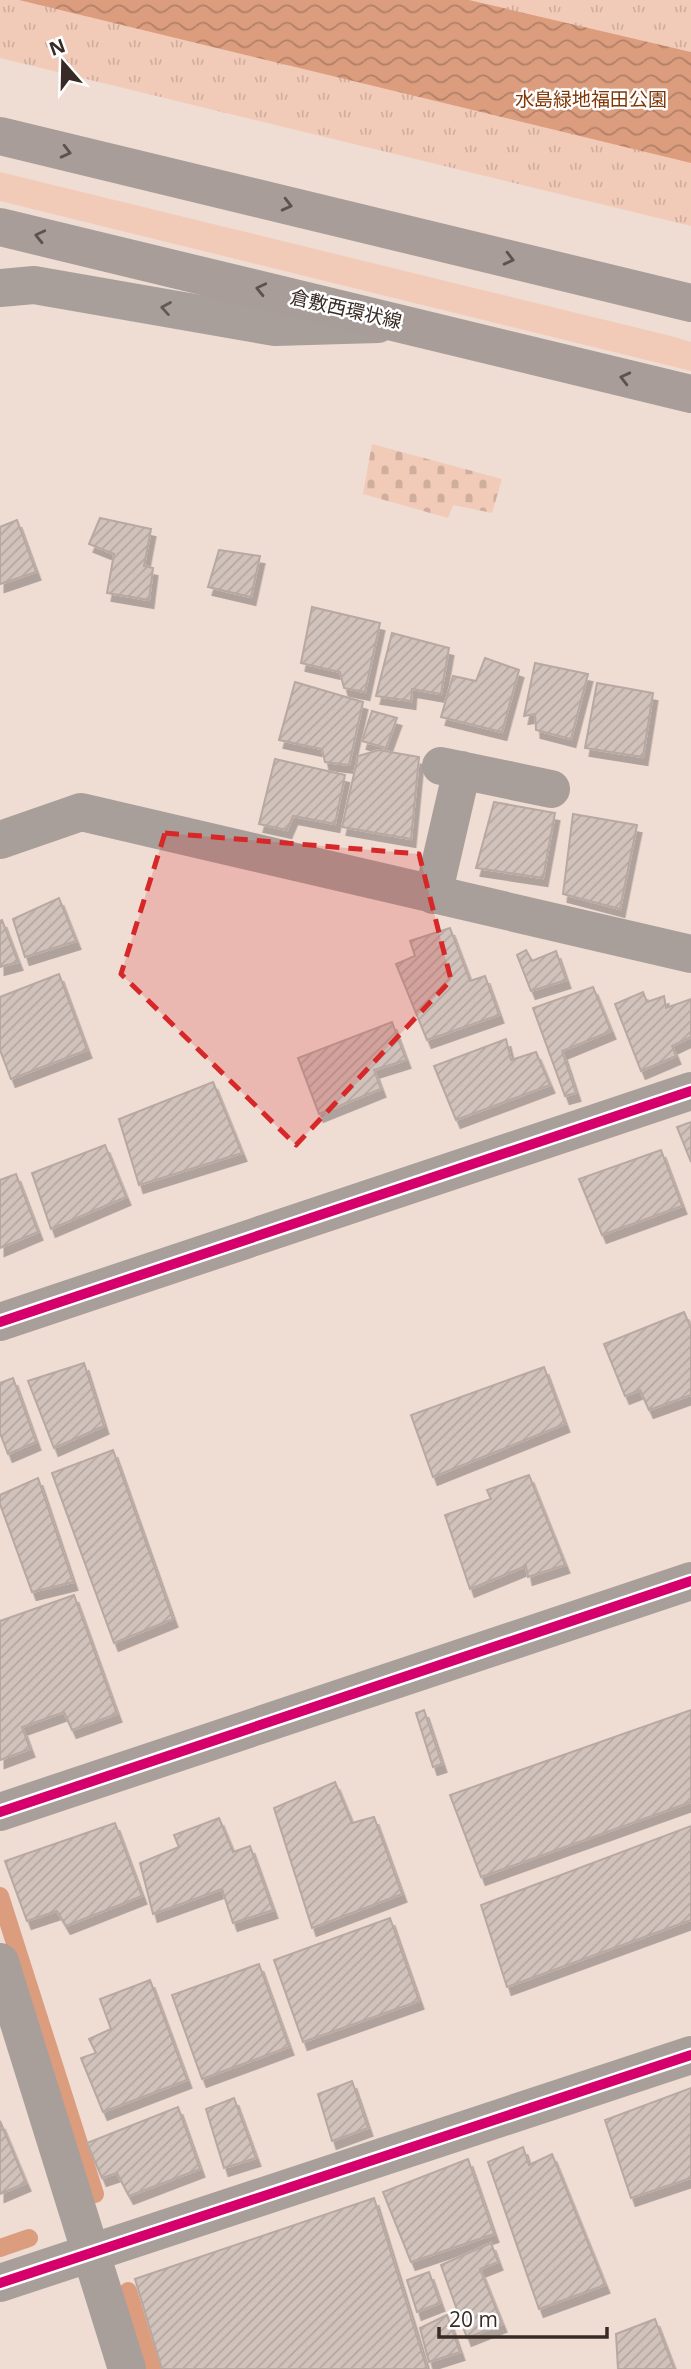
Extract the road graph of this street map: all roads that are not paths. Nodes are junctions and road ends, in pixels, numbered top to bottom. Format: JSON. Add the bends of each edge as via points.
{"nodes":[{"id":1,"x":0,"y":136,"type":"edge"},
{"id":2,"x":0,"y":227,"type":"edge"},
{"id":3,"x":0,"y":288,"type":"edge"},
{"id":4,"x":691,"y":303,"type":"edge"},
{"id":5,"x":404,"y":323,"type":"junction"},
{"id":6,"x":691,"y":394,"type":"edge"},
{"id":7,"x":551,"y":789,"type":"dead end"},
{"id":8,"x":0,"y":840,"type":"edge"},
{"id":9,"x":433,"y":895,"type":"junction"},
{"id":10,"x":691,"y":954,"type":"edge"},
{"id":11,"x":691,"y":1091,"type":"edge"},
{"id":12,"x":0,"y":1322,"type":"edge"},
{"id":13,"x":691,"y":1581,"type":"edge"},
{"id":14,"x":0,"y":1812,"type":"edge"},
{"id":15,"x":0,"y":1962,"type":"edge"},
{"id":16,"x":691,"y":2055,"type":"edge"},
{"id":17,"x":92,"y":2252,"type":"junction"},
{"id":18,"x":0,"y":2283,"type":"edge"},
{"id":19,"x":127,"y":2369,"type":"edge"}],
"edges":[{"from":1,"to":4,"type":"main road","one_way":true},
{"from":5,"to":2,"type":"main road","name":"倉敷西環状線","one_way":true},
{"from":5,"to":3,"type":"street","one_way":true,"via":[[275,327],[34,285]]},
{"from":6,"to":5,"type":"main road","name":"倉敷西環状線","one_way":true},
{"from":7,"to":9,"type":"street","via":[[452,768]]},
{"from":8,"to":9,"type":"street","via":[[81,812]]},
{"from":9,"to":10,"type":"street"},
{"from":11,"to":12,"type":"street"},
{"from":13,"to":14,"type":"street"},
{"from":15,"to":17,"type":"street"},
{"from":16,"to":17,"type":"street"},
{"from":17,"to":18,"type":"street"},
{"from":17,"to":19,"type":"street"}]}
